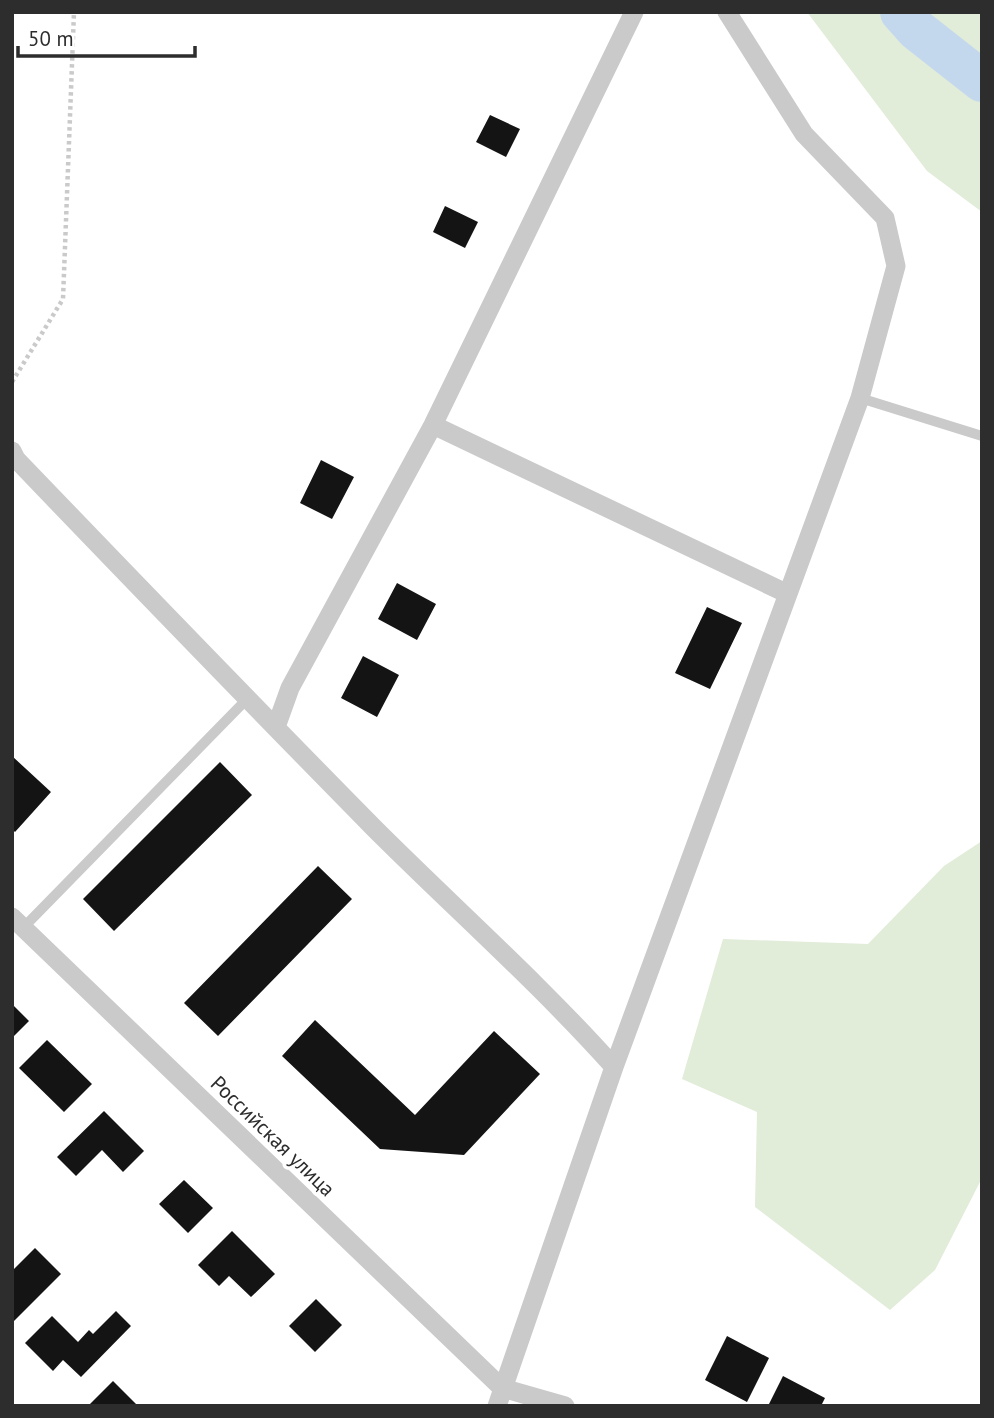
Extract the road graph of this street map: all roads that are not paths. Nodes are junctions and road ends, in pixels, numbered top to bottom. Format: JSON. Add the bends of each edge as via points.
{"nodes":[{"id":1,"x":634,"y":12,"type":"edge"},
{"id":2,"x":727,"y":12,"type":"edge"},
{"id":3,"x":860,"y":398,"type":"junction"},
{"id":4,"x":433,"y":425,"type":"junction"},
{"id":5,"x":982,"y":436,"type":"edge"},
{"id":6,"x":12,"y":450,"type":"edge"},
{"id":7,"x":788,"y":594,"type":"junction"},
{"id":8,"x":247,"y":699,"type":"junction"},
{"id":9,"x":276,"y":727,"type":"junction"},
{"id":10,"x":18,"y":922,"type":"edge"},
{"id":11,"x":614,"y":1068,"type":"junction"},
{"id":12,"x":499,"y":1397,"type":"edge"},
{"id":13,"x":565,"y":1406,"type":"edge"}],
"edges":[{"from":1,"to":4,"type":"street"},
{"from":2,"to":3,"type":"street","via":[[804,134],[885,218],[896,266]]},
{"from":3,"to":5,"type":"lane"},
{"from":3,"to":7,"type":"street"},
{"from":4,"to":7,"type":"street"},
{"from":4,"to":9,"type":"street","via":[[290,688]]},
{"from":6,"to":8,"type":"street"},
{"from":7,"to":11,"type":"street"},
{"from":8,"to":9,"type":"street"},
{"from":8,"to":10,"type":"lane"},
{"from":9,"to":11,"type":"street"},
{"from":10,"to":12,"type":"street","name":"Российская улица"},
{"from":11,"to":12,"type":"street"},
{"from":12,"to":13,"type":"street"}]}
